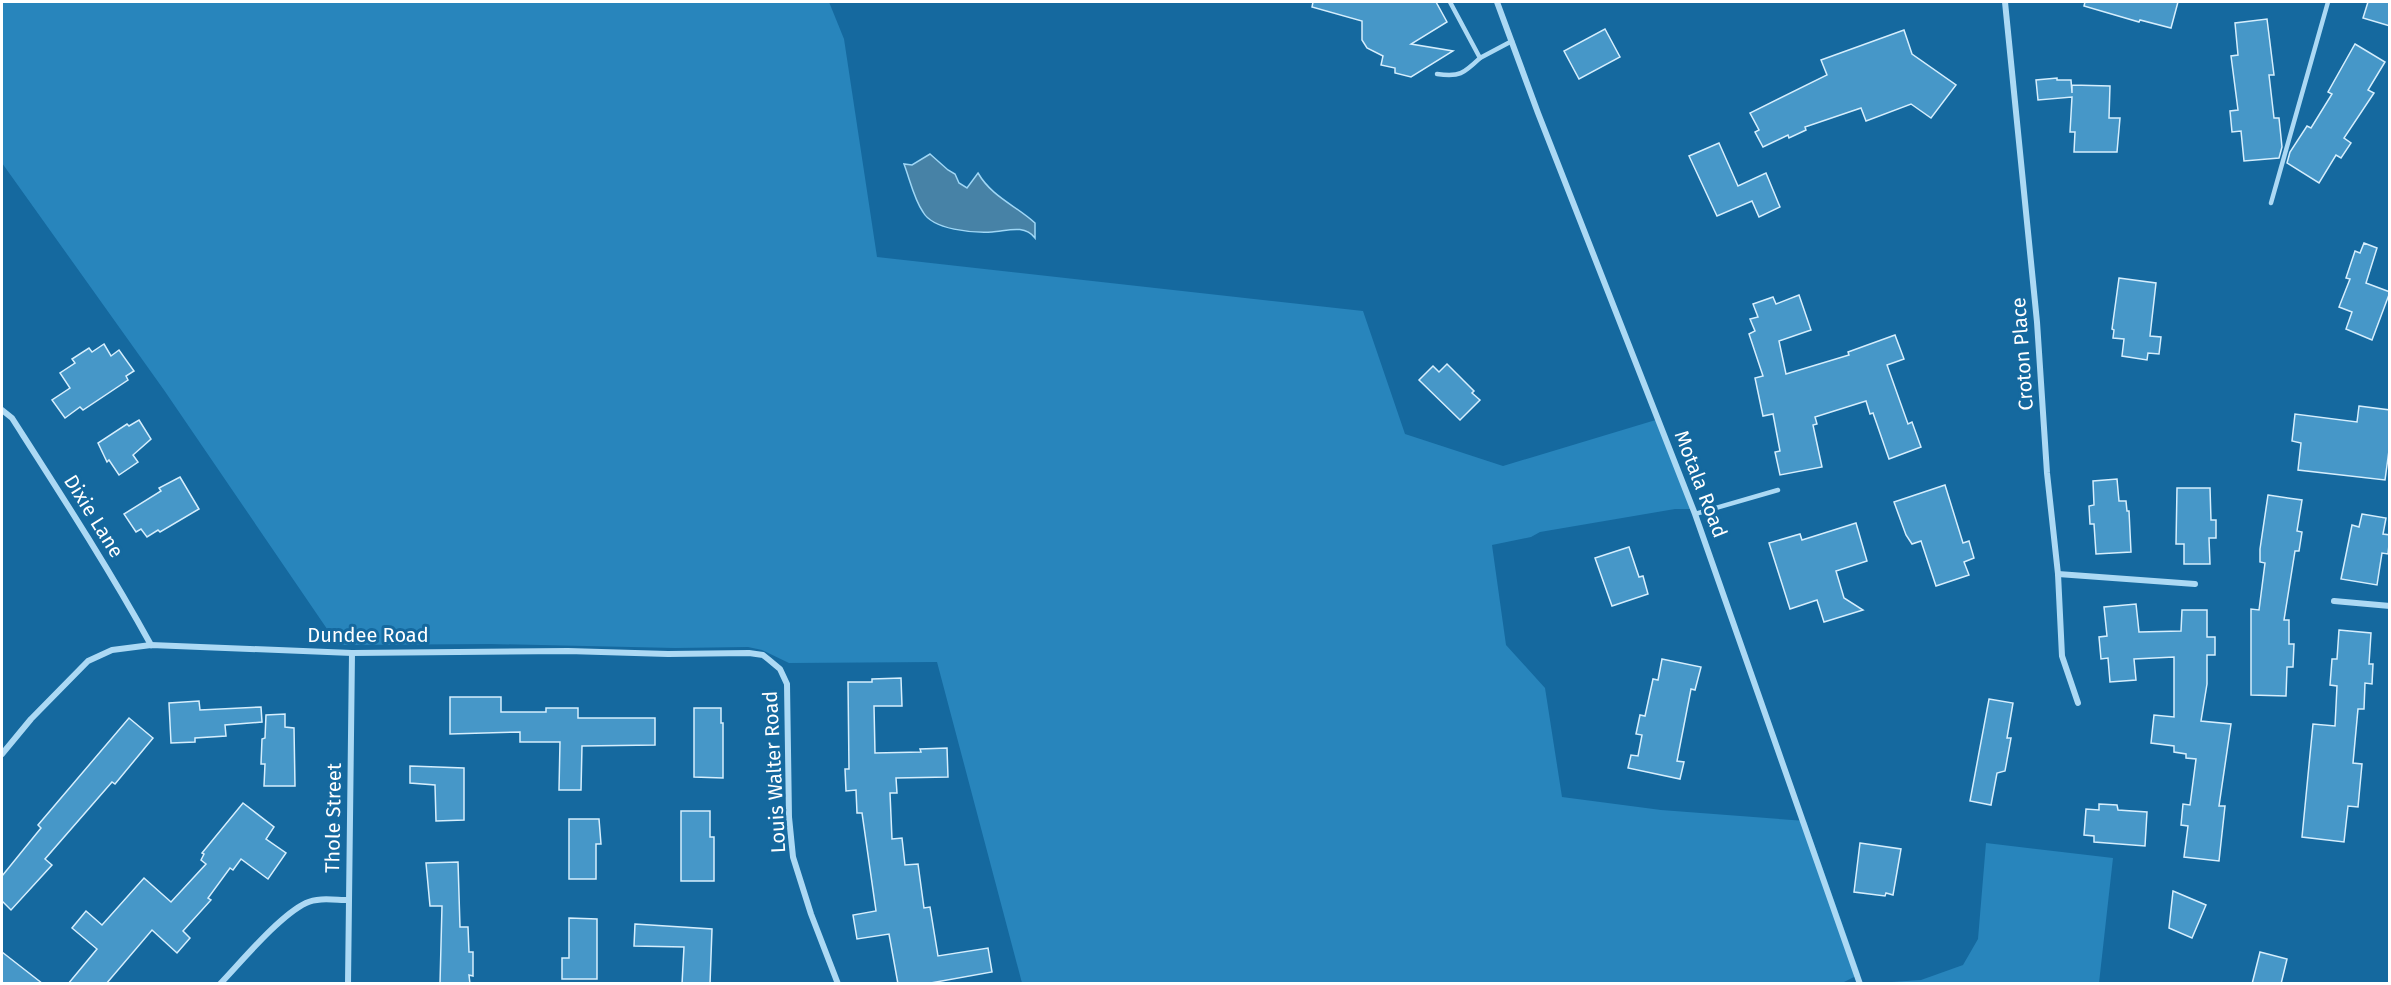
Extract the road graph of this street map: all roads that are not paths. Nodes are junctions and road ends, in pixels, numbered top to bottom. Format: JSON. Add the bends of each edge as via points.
{"nodes":[{"id":1,"x":1450,"y":2,"type":"edge"},
{"id":2,"x":1497,"y":2,"type":"edge"},
{"id":3,"x":2005,"y":2,"type":"edge"},
{"id":4,"x":2328,"y":2,"type":"edge"},
{"id":5,"x":1512,"y":40,"type":"junction"},
{"id":6,"x":1480,"y":58,"type":"junction"},
{"id":7,"x":1437,"y":74,"type":"dead end"},
{"id":8,"x":2271,"y":203,"type":"dead end"},
{"id":9,"x":2,"y":410,"type":"edge"},
{"id":10,"x":1778,"y":490,"type":"dead end"},
{"id":11,"x":1695,"y":514,"type":"junction"},
{"id":12,"x":2058,"y":574,"type":"junction"},
{"id":13,"x":2194,"y":584,"type":"dead end"},
{"id":14,"x":2334,"y":601,"type":"dead end"},
{"id":15,"x":2390,"y":606,"type":"edge"},
{"id":16,"x":151,"y":645,"type":"junction"},
{"id":17,"x":352,"y":653,"type":"junction"},
{"id":18,"x":774,"y":664,"type":"joint"},
{"id":19,"x":2078,"y":703,"type":"dead end"},
{"id":20,"x":2,"y":754,"type":"edge"},
{"id":21,"x":348,"y":900,"type":"junction"},
{"id":22,"x":220,"y":984,"type":"edge"},
{"id":23,"x":348,"y":984,"type":"edge"},
{"id":24,"x":838,"y":984,"type":"edge"},
{"id":25,"x":1860,"y":984,"type":"edge"}],
"edges":[{"from":1,"to":6,"type":"lane"},
{"from":2,"to":5,"type":"street","name":"Motala Road"},
{"from":3,"to":12,"type":"street","name":"Croton Place"},
{"from":4,"to":8,"type":"lane"},
{"from":5,"to":6,"type":"lane"},
{"from":5,"to":11,"type":"street","name":"Motala Road"},
{"from":6,"to":7,"type":"lane","via":[[1461,75]]},
{"from":9,"to":16,"type":"street","name":"Dixie Lane","via":[[12,418],[80,523]]},
{"from":10,"to":11,"type":"lane"},
{"from":11,"to":25,"type":"street","name":"Motala Road"},
{"from":12,"to":13,"type":"street"},
{"from":12,"to":19,"type":"street","name":"Croton Place","via":[[2062,656]]},
{"from":14,"to":15,"type":"street"},
{"from":16,"to":17,"type":"street","name":"Dundee Road"},
{"from":16,"to":20,"type":"street","name":"Dundee Road","via":[[112,650],[88,662]]},
{"from":17,"to":18,"type":"street","name":"Dundee Road","via":[[749,653],[763,655]]},
{"from":17,"to":21,"type":"street","name":"Thole Street"},
{"from":18,"to":24,"type":"street","name":"Louis Walter Road","via":[[784,675],[789,697],[793,857]]},
{"from":21,"to":22,"type":"street","via":[[306,903],[275,927]]},
{"from":21,"to":23,"type":"street","name":"Thole Street"}]}
